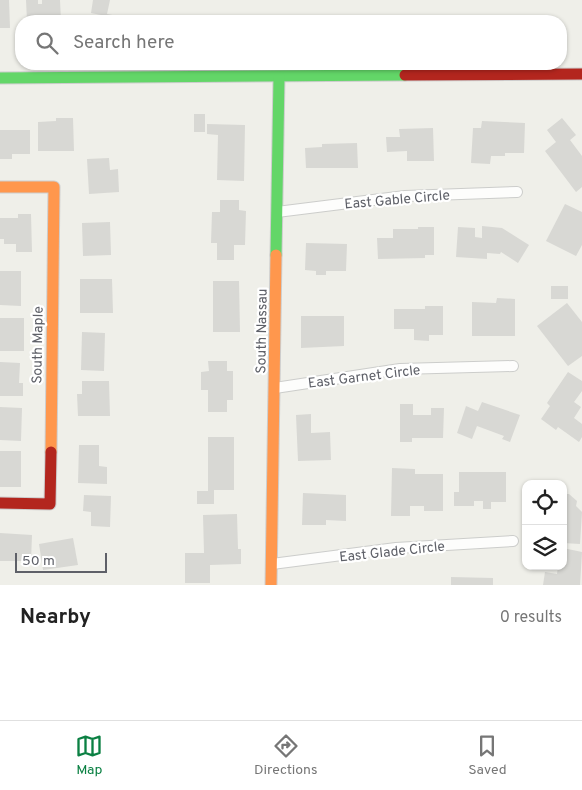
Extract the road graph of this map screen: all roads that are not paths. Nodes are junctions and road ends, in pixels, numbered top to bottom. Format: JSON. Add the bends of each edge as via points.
{"nodes":[{"id":1,"x":582,"y":74,"type":"edge"},
{"id":2,"x":279,"y":77,"type":"junction"},
{"id":3,"x":0,"y":78,"type":"edge"},
{"id":4,"x":0,"y":187,"type":"edge"},
{"id":5,"x":517,"y":192,"type":"dead end"},
{"id":6,"x":277,"y":212,"type":"junction"},
{"id":7,"x":513,"y":366,"type":"dead end"},
{"id":8,"x":275,"y":388,"type":"junction"},
{"id":9,"x":0,"y":503,"type":"edge"},
{"id":10,"x":513,"y":541,"type":"dead end"},
{"id":11,"x":272,"y":564,"type":"junction"},
{"id":12,"x":271,"y":585,"type":"edge"}],
"edges":[{"from":1,"to":2,"type":"street"},
{"from":2,"to":3,"type":"street"},
{"from":2,"to":6,"type":"street","name":"South Nassau"},
{"from":4,"to":9,"type":"street","name":"South Maple","via":[[54,187],[50,504]]},
{"from":5,"to":6,"type":"street","name":"East Gable Circle","via":[[405,196]]},
{"from":6,"to":8,"type":"street","name":"South Nassau"},
{"from":7,"to":8,"type":"street","name":"East Garnet Circle","via":[[400,369]]},
{"from":8,"to":11,"type":"street","name":"South Nassau"},
{"from":10,"to":11,"type":"street","name":"East Glade Circle","via":[[396,548]]},
{"from":11,"to":12,"type":"street","name":"South Nassau"}]}
